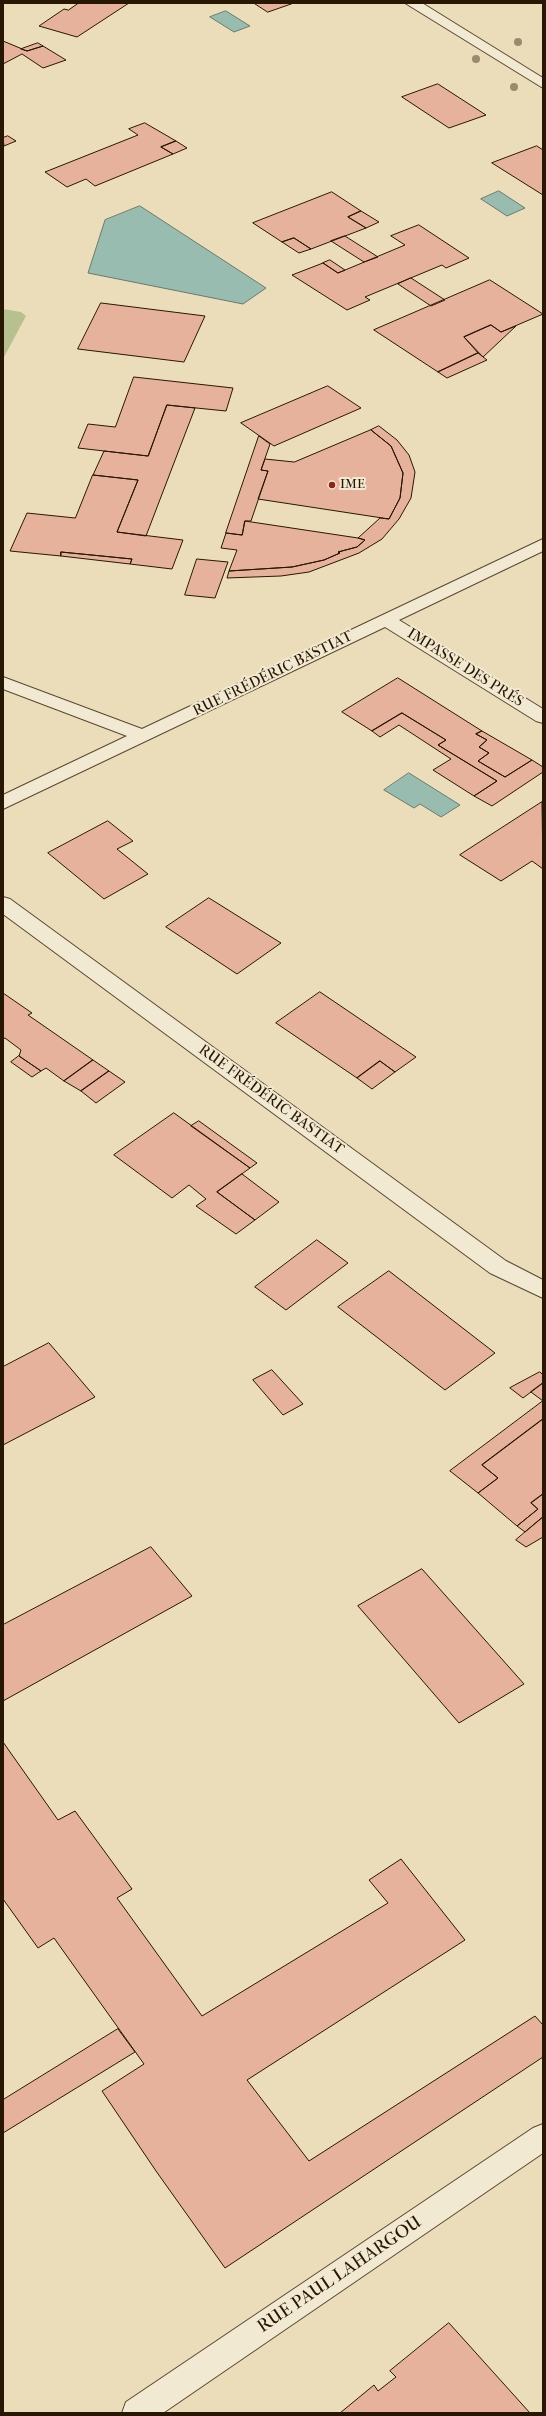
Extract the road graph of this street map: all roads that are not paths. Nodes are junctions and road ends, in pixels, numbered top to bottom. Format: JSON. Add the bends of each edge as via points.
{"nodes":[{"id":1,"x":412,"y":3,"type":"edge"},
{"id":2,"x":543,"y":84,"type":"edge"},
{"id":3,"x":543,"y":544,"type":"edge"},
{"id":4,"x":387,"y":620,"type":"junction"},
{"id":5,"x":3,"y":683,"type":"edge"},
{"id":6,"x":543,"y":716,"type":"edge"},
{"id":7,"x":144,"y":736,"type":"junction"},
{"id":8,"x":3,"y":803,"type":"edge"},
{"id":9,"x":3,"y":904,"type":"edge"},
{"id":10,"x":543,"y":1290,"type":"edge"},
{"id":11,"x":543,"y":2137,"type":"edge"},
{"id":12,"x":137,"y":2413,"type":"edge"}],
"edges":[{"from":1,"to":2,"type":"street"},
{"from":3,"to":4,"type":"street","name":"RUE FRÉDÉRIC BASTIAT"},
{"from":4,"to":6,"type":"street","name":"IMPASSE DES PRÉS"},
{"from":4,"to":7,"type":"street","name":"RUE FRÉDÉRIC BASTIAT"},
{"from":5,"to":7,"type":"street"},
{"from":7,"to":8,"type":"street","name":"RUE FRÉDÉRIC BASTIAT"},
{"from":9,"to":10,"type":"street","name":"RUE FRÉDÉRIC BASTIAT","via":[[498,1267]]},
{"from":11,"to":12,"type":"street","name":"RUE PAUL LAHARGOU"}]}
